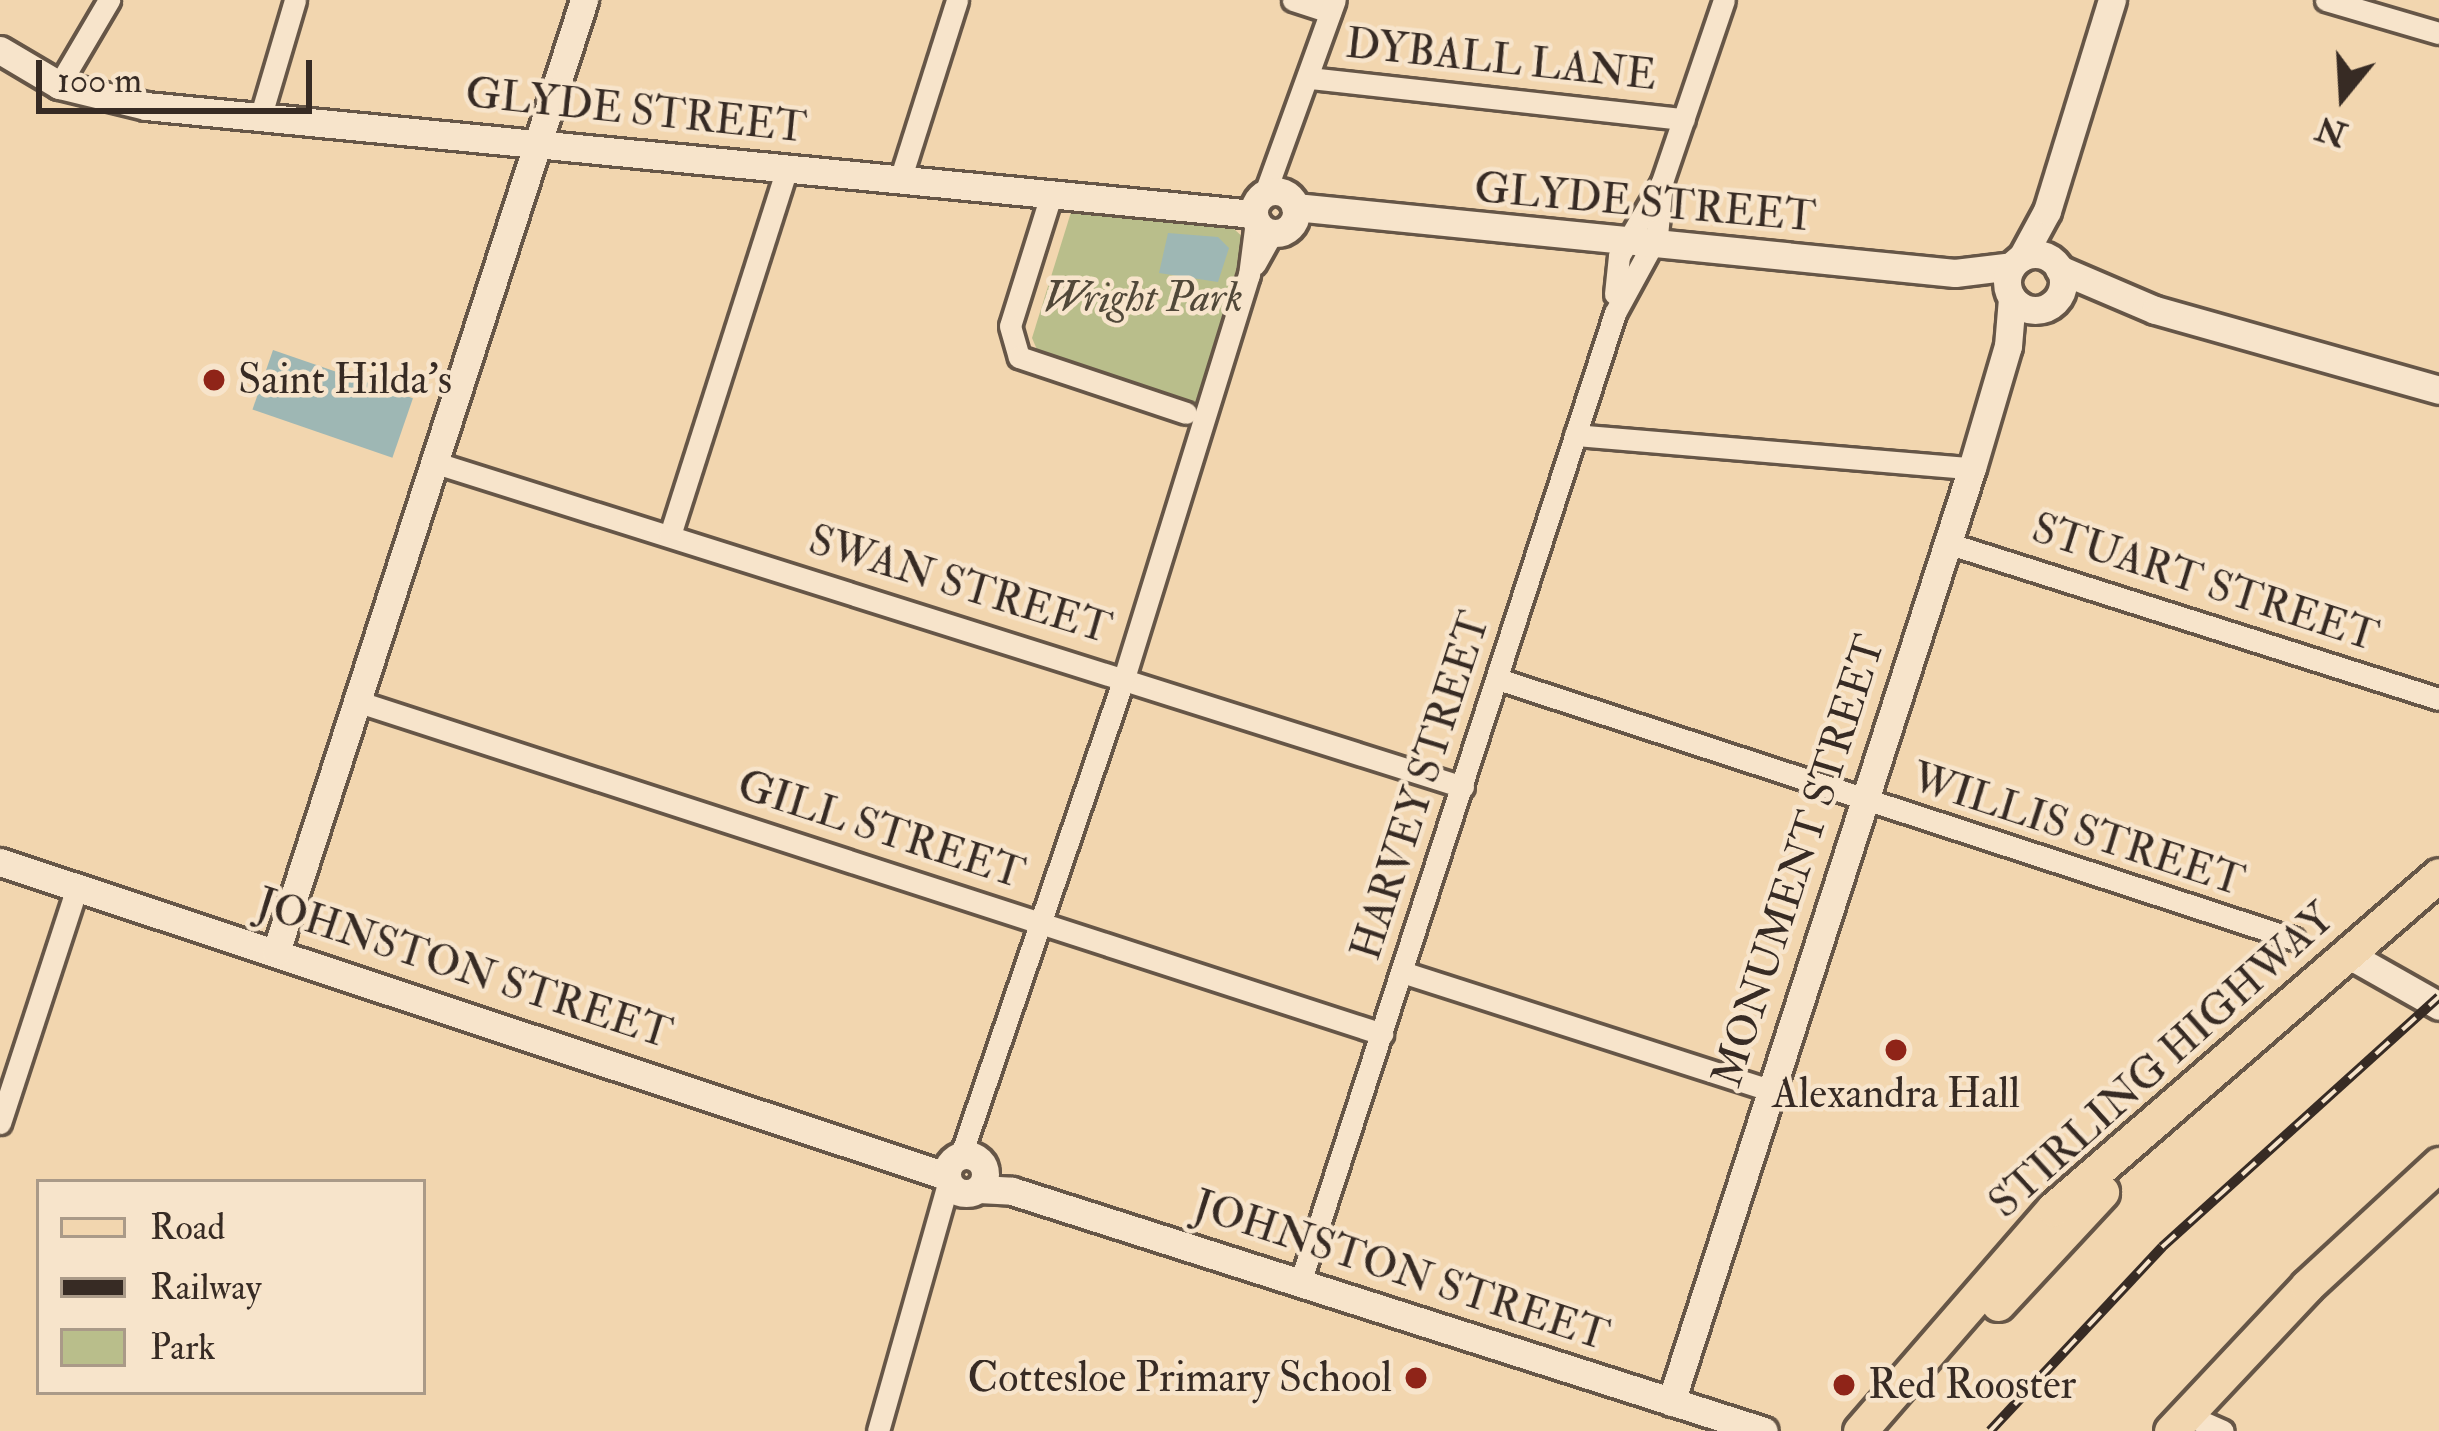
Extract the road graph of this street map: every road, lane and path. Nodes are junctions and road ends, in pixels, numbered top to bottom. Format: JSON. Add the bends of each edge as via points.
{"nodes":[{"id":1,"x":109,"y":0,"type":"edge"},
{"id":2,"x":295,"y":0,"type":"edge"},
{"id":3,"x":584,"y":0,"type":"edge"},
{"id":4,"x":957,"y":0,"type":"edge"},
{"id":5,"x":1293,"y":0,"type":"edge"},
{"id":6,"x":1724,"y":0,"type":"edge"},
{"id":7,"x":2112,"y":0,"type":"edge"},
{"id":8,"x":2326,"y":0,"type":"edge"},
{"id":9,"x":1333,"y":6,"type":"edge"},
{"id":10,"x":2439,"y":33,"type":"edge"},
{"id":11,"x":0,"y":50,"type":"edge"},
{"id":12,"x":1310,"y":78,"type":"junction"},
{"id":13,"x":59,"y":85,"type":"junction"},
{"id":14,"x":261,"y":115,"type":"junction"},
{"id":15,"x":1684,"y":118,"type":"junction"},
{"id":16,"x":538,"y":144,"type":"junction"},
{"id":17,"x":787,"y":169,"type":"junction"},
{"id":18,"x":900,"y":180,"type":"junction"},
{"id":19,"x":1052,"y":192,"type":"junction"},
{"id":20,"x":1272,"y":211,"type":"junction"},
{"id":21,"x":1638,"y":245,"type":"junction"},
{"id":22,"x":2032,"y":280,"type":"junction"},
{"id":23,"x":2439,"y":390,"type":"edge"},
{"id":24,"x":1186,"y":413,"type":"dead end"},
{"id":25,"x":1575,"y":435,"type":"junction"},
{"id":26,"x":433,"y":462,"type":"junction"},
{"id":27,"x":1972,"y":468,"type":"junction"},
{"id":28,"x":670,"y":535,"type":"junction"},
{"id":29,"x":1947,"y":543,"type":"junction"},
{"id":30,"x":1124,"y":678,"type":"junction"},
{"id":31,"x":1498,"y":679,"type":"junction"},
{"id":32,"x":2439,"y":699,"type":"edge"},
{"id":33,"x":356,"y":701,"type":"junction"},
{"id":34,"x":1463,"y":787,"type":"junction"},
{"id":35,"x":1860,"y":801,"type":"junction"},
{"id":36,"x":0,"y":862,"type":"edge"},
{"id":37,"x":2439,"y":874,"type":"edge"},
{"id":38,"x":77,"y":888,"type":"junction"},
{"id":39,"x":2439,"y":898,"type":"edge"},
{"id":40,"x":1042,"y":923,"type":"junction"},
{"id":41,"x":2294,"y":939,"type":"dead end"},
{"id":42,"x":276,"y":952,"type":"junction"},
{"id":43,"x":2364,"y":954,"type":"junction"},
{"id":44,"x":1402,"y":972,"type":"junction"},
{"id":45,"x":2439,"y":990,"type":"edge"},
{"id":46,"x":2439,"y":1006,"type":"edge"},
{"id":47,"x":1382,"y":1034,"type":"junction"},
{"id":48,"x":1769,"y":1090,"type":"junction"},
{"id":49,"x":0,"y":1123,"type":"edge"},
{"id":50,"x":2437,"y":1164,"type":"edge"},
{"id":51,"x":965,"y":1173,"type":"junction"},
{"id":52,"x":1300,"y":1283,"type":"junction"},
{"id":53,"x":1671,"y":1402,"type":"junction"},
{"id":54,"x":2179,"y":1423,"type":"edge"},
{"id":55,"x":878,"y":1431,"type":"edge"},
{"id":56,"x":1764,"y":1431,"type":"edge"},
{"id":57,"x":1860,"y":1431,"type":"edge"},
{"id":58,"x":1886,"y":1431,"type":"edge"},
{"id":59,"x":2223,"y":1431,"type":"edge"}],
"edges":[{"from":1,"to":13,"type":"street"},
{"from":2,"to":14,"type":"street"},
{"from":3,"to":16,"type":"street"},
{"from":4,"to":18,"type":"street"},
{"from":5,"to":9,"type":"street"},
{"from":6,"to":15,"type":"street","name":"HARVEY STREET"},
{"from":7,"to":22,"type":"street","name":"MONUMENT STREET"},
{"from":8,"to":10,"type":"street"},
{"from":9,"to":12,"type":"street"},
{"from":11,"to":13,"type":"street","name":"GLYDE STREET"},
{"from":12,"to":15,"type":"street","name":"DYBALL LANE"},
{"from":12,"to":20,"type":"street"},
{"from":13,"to":14,"type":"street","name":"GLYDE STREET","via":[[146,106]]},
{"from":14,"to":16,"type":"street","name":"GLYDE STREET"},
{"from":15,"to":21,"type":"street","name":"HARVEY STREET"},
{"from":16,"to":17,"type":"street","name":"GLYDE STREET"},
{"from":16,"to":26,"type":"street"},
{"from":17,"to":18,"type":"street","name":"GLYDE STREET"},
{"from":17,"to":28,"type":"street"},
{"from":18,"to":19,"type":"street","name":"GLYDE STREET"},
{"from":19,"to":20,"type":"street","name":"GLYDE STREET"},
{"from":19,"to":24,"type":"street","via":[[1010,326],[1019,357]]},
{"from":20,"to":21,"type":"street","name":"GLYDE STREET"},
{"from":20,"to":30,"type":"street"},
{"from":21,"to":22,"type":"street","name":"GLYDE STREET"},
{"from":21,"to":25,"type":"street","name":"HARVEY STREET"},
{"from":22,"to":23,"type":"street"},
{"from":22,"to":27,"type":"street","name":"MONUMENT STREET"},
{"from":25,"to":27,"type":"street"},
{"from":25,"to":31,"type":"street","name":"HARVEY STREET"},
{"from":26,"to":28,"type":"street","name":"SWAN STREET"},
{"from":26,"to":33,"type":"street"},
{"from":27,"to":29,"type":"street","name":"MONUMENT STREET"},
{"from":28,"to":30,"type":"street","name":"SWAN STREET"},
{"from":29,"to":32,"type":"street","name":"STUART STREET"},
{"from":29,"to":35,"type":"street","name":"MONUMENT STREET"},
{"from":30,"to":34,"type":"street","name":"SWAN STREET"},
{"from":30,"to":40,"type":"street"},
{"from":31,"to":34,"type":"street","name":"HARVEY STREET"},
{"from":31,"to":35,"type":"street","name":"WILLIS STREET"},
{"from":33,"to":40,"type":"street","name":"GILL STREET"},
{"from":33,"to":42,"type":"street"},
{"from":34,"to":44,"type":"street","name":"HARVEY STREET"},
{"from":35,"to":41,"type":"street","name":"WILLIS STREET"},
{"from":35,"to":48,"type":"street","name":"MONUMENT STREET"},
{"from":36,"to":38,"type":"street","name":"JOHNSTON STREET"},
{"from":37,"to":43,"type":"main road","name":"STIRLING HIGHWAY"},
{"from":38,"to":42,"type":"street","name":"JOHNSTON STREET"},
{"from":38,"to":49,"type":"street"},
{"from":39,"to":43,"type":"main road","name":"STIRLING HIGHWAY"},
{"from":40,"to":47,"type":"street","name":"GILL STREET"},
{"from":40,"to":51,"type":"street","via":[[972,1125]]},
{"from":42,"to":51,"type":"street","name":"JOHNSTON STREET"},
{"from":43,"to":45,"type":"street"},
{"from":43,"to":46,"type":"street"},
{"from":43,"to":57,"type":"main road","name":"STIRLING HIGHWAY","via":[[2053,1209]]},
{"from":43,"to":58,"type":"main road","name":"STIRLING HIGHWAY","via":[[2104,1189]]},
{"from":44,"to":47,"type":"street","name":"HARVEY STREET"},
{"from":44,"to":48,"type":"street"},
{"from":47,"to":52,"type":"street","name":"HARVEY STREET"},
{"from":48,"to":53,"type":"street","name":"MONUMENT STREET"},
{"from":50,"to":54,"type":"main road","via":[[2307,1286]]},
{"from":51,"to":52,"type":"street","name":"JOHNSTON STREET"},
{"from":51,"to":55,"type":"street","via":[[939,1228]]},
{"from":52,"to":53,"type":"street","name":"JOHNSTON STREET"},
{"from":53,"to":56,"type":"street","name":"JOHNSTON STREET"},
{"from":54,"to":59,"type":"street"}]}
